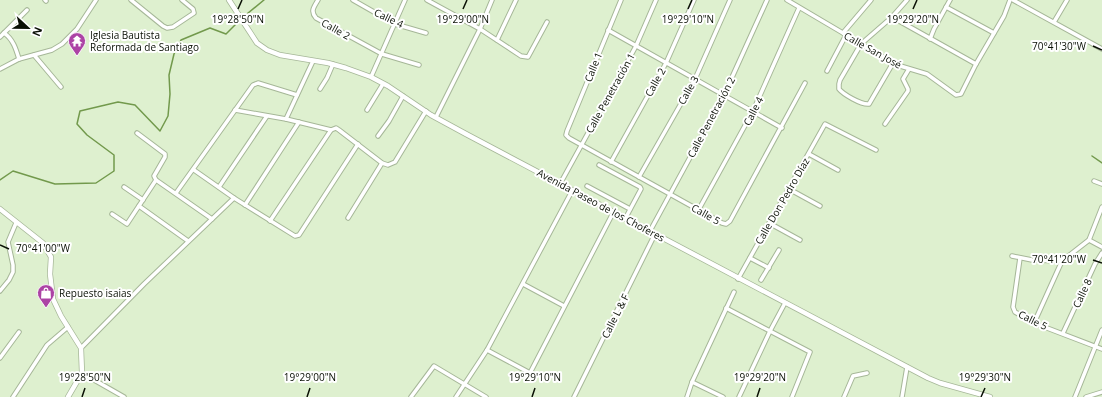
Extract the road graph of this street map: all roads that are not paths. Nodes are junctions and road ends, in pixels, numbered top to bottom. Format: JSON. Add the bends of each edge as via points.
{"nodes":[{"id":1,"x":96,"y":0,"type":"edge"},
{"id":2,"x":131,"y":0,"type":"edge"},
{"id":3,"x":182,"y":0,"type":"edge"},
{"id":4,"x":230,"y":0,"type":"edge"},
{"id":5,"x":318,"y":0,"type":"edge"},
{"id":6,"x":353,"y":0,"type":"edge"},
{"id":7,"x":405,"y":0,"type":"edge"},
{"id":8,"x":428,"y":0,"type":"edge"},
{"id":9,"x":492,"y":0,"type":"edge"},
{"id":10,"x":516,"y":0,"type":"edge"},
{"id":11,"x":621,"y":0,"type":"edge"},
{"id":12,"x":656,"y":0,"type":"edge"},
{"id":13,"x":694,"y":0,"type":"edge"},
{"id":14,"x":730,"y":0,"type":"edge"},
{"id":15,"x":767,"y":0,"type":"edge"},
{"id":16,"x":787,"y":0,"type":"edge"},
{"id":17,"x":871,"y":0,"type":"edge"},
{"id":18,"x":907,"y":0,"type":"edge"},
{"id":19,"x":950,"y":0,"type":"edge"},
{"id":20,"x":1010,"y":0,"type":"edge"},
{"id":21,"x":1014,"y":0,"type":"edge"},
{"id":22,"x":1067,"y":0,"type":"edge"},
{"id":23,"x":946,"y":7,"type":"junction"},
{"id":24,"x":799,"y":8,"type":"junction"},
{"id":25,"x":27,"y":10,"type":"dead end"},
{"id":26,"x":892,"y":17,"type":"junction"},
{"id":27,"x":547,"y":22,"type":"dead end"},
{"id":28,"x":1054,"y":22,"type":"junction"},
{"id":29,"x":395,"y":24,"type":"junction"},
{"id":30,"x":480,"y":29,"type":"junction"},
{"id":31,"x":608,"y":30,"type":"junction"},
{"id":32,"x":4,"y":33,"type":"junction"},
{"id":33,"x":426,"y":33,"type":"dead end"},
{"id":34,"x":994,"y":33,"type":"junction"},
{"id":35,"x":845,"y":34,"type":"junction"},
{"id":36,"x":0,"y":37,"type":"edge"},
{"id":37,"x":930,"y":39,"type":"junction"},
{"id":38,"x":497,"y":40,"type":"junction"},
{"id":39,"x":861,"y":44,"type":"junction"},
{"id":40,"x":636,"y":46,"type":"junction"},
{"id":41,"x":1102,"y":49,"type":"edge"},
{"id":42,"x":382,"y":54,"type":"junction"},
{"id":43,"x":34,"y":56,"type":"junction"},
{"id":44,"x":19,"y":59,"type":"junction"},
{"id":45,"x":313,"y":61,"type":"junction"},
{"id":46,"x":666,"y":63,"type":"junction"},
{"id":47,"x":893,"y":63,"type":"junction"},
{"id":48,"x":333,"y":64,"type":"junction"},
{"id":49,"x":976,"y":64,"type":"junction"},
{"id":50,"x":419,"y":65,"type":"dead end"},
{"id":51,"x":0,"y":69,"type":"edge"},
{"id":52,"x":909,"y":69,"type":"junction"},
{"id":53,"x":827,"y":71,"type":"dead end"},
{"id":54,"x":371,"y":78,"type":"junction"},
{"id":55,"x":695,"y":79,"type":"junction"},
{"id":56,"x":805,"y":83,"type":"dead end"},
{"id":57,"x":383,"y":84,"type":"junction"},
{"id":58,"x":60,"y":87,"type":"dead end"},
{"id":59,"x":320,"y":89,"type":"dead end"},
{"id":60,"x":297,"y":95,"type":"junction"},
{"id":61,"x":403,"y":96,"type":"junction"},
{"id":62,"x":724,"y":96,"type":"junction"},
{"id":63,"x":235,"y":110,"type":"junction"},
{"id":64,"x":367,"y":110,"type":"dead end"},
{"id":65,"x":426,"y":111,"type":"junction"},
{"id":66,"x":753,"y":111,"type":"junction"},
{"id":67,"x":266,"y":116,"type":"junction"},
{"id":68,"x":436,"y":117,"type":"junction"},
{"id":69,"x":286,"y":119,"type":"junction"},
{"id":70,"x":299,"y":122,"type":"junction"},
{"id":71,"x":885,"y":124,"type":"dead end"},
{"id":72,"x":782,"y":128,"type":"junction"},
{"id":73,"x":331,"y":130,"type":"junction"},
{"id":74,"x":137,"y":133,"type":"dead end"},
{"id":75,"x":566,"y":135,"type":"joint"},
{"id":76,"x":378,"y":136,"type":"dead end"},
{"id":77,"x":358,"y":144,"type":"junction"},
{"id":78,"x":582,"y":145,"type":"junction"},
{"id":79,"x":876,"y":150,"type":"dead end"},
{"id":80,"x":809,"y":154,"type":"junction"},
{"id":81,"x":611,"y":162,"type":"junction"},
{"id":82,"x":382,"y":163,"type":"junction"},
{"id":83,"x":599,"y":165,"type":"dead end"},
{"id":84,"x":194,"y":170,"type":"junction"},
{"id":85,"x":838,"y":170,"type":"dead end"},
{"id":86,"x":639,"y":177,"type":"junction"},
{"id":87,"x":156,"y":180,"type":"junction"},
{"id":88,"x":1094,"y":181,"type":"dead end"},
{"id":89,"x":560,"y":184,"type":"junction"},
{"id":90,"x":1102,"y":184,"type":"edge"},
{"id":91,"x":587,"y":186,"type":"dead end"},
{"id":92,"x":124,"y":187,"type":"dead end"},
{"id":93,"x":219,"y":187,"type":"junction"},
{"id":94,"x":789,"y":189,"type":"junction"},
{"id":95,"x":572,"y":191,"type":"junction"},
{"id":96,"x":176,"y":193,"type":"junction"},
{"id":97,"x":669,"y":194,"type":"junction"},
{"id":98,"x":234,"y":198,"type":"junction"},
{"id":99,"x":143,"y":200,"type":"junction"},
{"id":100,"x":246,"y":205,"type":"junction"},
{"id":101,"x":139,"y":206,"type":"junction"},
{"id":102,"x":820,"y":206,"type":"dead end"},
{"id":103,"x":1102,"y":207,"type":"edge"},
{"id":104,"x":0,"y":209,"type":"edge"},
{"id":105,"x":630,"y":209,"type":"junction"},
{"id":106,"x":698,"y":210,"type":"junction"},
{"id":107,"x":613,"y":213,"type":"junction"},
{"id":108,"x":112,"y":214,"type":"dead end"},
{"id":109,"x":348,"y":218,"type":"dead end"},
{"id":110,"x":212,"y":219,"type":"junction"},
{"id":111,"x":625,"y":219,"type":"junction"},
{"id":112,"x":270,"y":221,"type":"junction"},
{"id":113,"x":16,"y":223,"type":"junction"},
{"id":114,"x":769,"y":223,"type":"junction"},
{"id":115,"x":650,"y":231,"type":"junction"},
{"id":116,"x":654,"y":234,"type":"junction"},
{"id":117,"x":800,"y":240,"type":"dead end"},
{"id":118,"x":1090,"y":240,"type":"junction"},
{"id":119,"x":188,"y":242,"type":"junction"},
{"id":120,"x":1102,"y":247,"type":"edge"},
{"id":121,"x":779,"y":250,"type":"dead end"},
{"id":122,"x":1102,"y":253,"type":"edge"},
{"id":123,"x":1012,"y":256,"type":"dead end"},
{"id":124,"x":750,"y":258,"type":"junction"},
{"id":125,"x":1020,"y":258,"type":"junction"},
{"id":126,"x":1062,"y":261,"type":"junction"},
{"id":127,"x":769,"y":268,"type":"junction"},
{"id":128,"x":738,"y":278,"type":"junction"},
{"id":129,"x":761,"y":280,"type":"dead end"},
{"id":130,"x":523,"y":284,"type":"junction"},
{"id":131,"x":0,"y":291,"type":"edge"},
{"id":132,"x":734,"y":292,"type":"dead end"},
{"id":133,"x":785,"y":303,"type":"junction"},
{"id":134,"x":564,"y":306,"type":"junction"},
{"id":135,"x":726,"y":308,"type":"junction"},
{"id":136,"x":1034,"y":323,"type":"junction"},
{"id":137,"x":68,"y":327,"type":"junction"},
{"id":138,"x":1102,"y":330,"type":"edge"},
{"id":139,"x":770,"y":331,"type":"junction"},
{"id":140,"x":19,"y":332,"type":"dead end"},
{"id":141,"x":1062,"y":333,"type":"junction"},
{"id":142,"x":1095,"y":346,"type":"junction"},
{"id":143,"x":81,"y":348,"type":"junction"},
{"id":144,"x":1102,"y":349,"type":"edge"},
{"id":145,"x":487,"y":350,"type":"junction"},
{"id":146,"x":0,"y":358,"type":"edge"},
{"id":147,"x":907,"y":367,"type":"junction"},
{"id":148,"x":82,"y":372,"type":"junction"},
{"id":149,"x":867,"y":373,"type":"dead end"},
{"id":150,"x":692,"y":382,"type":"junction"},
{"id":151,"x":465,"y":385,"type":"junction"},
{"id":152,"x":1102,"y":392,"type":"edge"},
{"id":153,"x":13,"y":397,"type":"edge"},
{"id":154,"x":68,"y":397,"type":"edge"},
{"id":155,"x":124,"y":397,"type":"edge"},
{"id":156,"x":411,"y":397,"type":"edge"},
{"id":157,"x":456,"y":397,"type":"edge"},
{"id":158,"x":486,"y":397,"type":"edge"},
{"id":159,"x":574,"y":397,"type":"edge"},
{"id":160,"x":686,"y":397,"type":"edge"},
{"id":161,"x":723,"y":397,"type":"edge"},
{"id":162,"x":739,"y":397,"type":"edge"},
{"id":163,"x":792,"y":397,"type":"edge"},
{"id":164,"x":844,"y":397,"type":"edge"},
{"id":165,"x":902,"y":397,"type":"edge"},
{"id":166,"x":990,"y":397,"type":"edge"},
{"id":167,"x":1075,"y":397,"type":"edge"},
{"id":168,"x":1086,"y":397,"type":"edge"}],
"edges":[{"from":1,"to":43,"type":"street","via":[[62,44]]},
{"from":2,"to":3,"type":"street","via":[[168,28],[193,14],[193,9]]},
{"from":4,"to":45,"type":"street","name":"Avenida Paseo de los Choferes","via":[[257,42],[267,50]]},
{"from":5,"to":42,"type":"street","name":"Calle 2","via":[[312,10],[316,18]]},
{"from":6,"to":29,"type":"street","name":"Calle 4"},
{"from":7,"to":29,"type":"street"},
{"from":8,"to":30,"type":"street"},
{"from":9,"to":30,"type":"street"},
{"from":10,"to":38,"type":"street"},
{"from":11,"to":31,"type":"street","name":"Calle 1"},
{"from":12,"to":40,"type":"street","name":"Calle Penetración 1"},
{"from":13,"to":46,"type":"street","name":"Calle 2"},
{"from":14,"to":55,"type":"street","name":"Calle 3"},
{"from":15,"to":62,"type":"street","name":"Calle Penetración 2"},
{"from":16,"to":24,"type":"street","name":"Calle San José"},
{"from":17,"to":35,"type":"street"},
{"from":18,"to":26,"type":"street"},
{"from":19,"to":23,"type":"street"},
{"from":20,"to":34,"type":"street"},
{"from":21,"to":28,"type":"street"},
{"from":22,"to":28,"type":"street"},
{"from":23,"to":34,"type":"street"},
{"from":23,"to":37,"type":"street"},
{"from":24,"to":35,"type":"street","name":"Calle San José"},
{"from":24,"to":66,"type":"street","name":"Calle 4"},
{"from":25,"to":32,"type":"street"},
{"from":26,"to":37,"type":"street"},
{"from":26,"to":39,"type":"street"},
{"from":27,"to":38,"type":"street","via":[[528,57],[521,56]]},
{"from":28,"to":41,"type":"street"},
{"from":29,"to":33,"type":"street","name":"Calle 4"},
{"from":29,"to":42,"type":"street"},
{"from":30,"to":38,"type":"street"},
{"from":30,"to":68,"type":"street"},
{"from":31,"to":40,"type":"street"},
{"from":31,"to":75,"type":"street","name":"Calle 1"},
{"from":32,"to":36,"type":"street"},
{"from":32,"to":44,"type":"street","via":[[11,40]]},
{"from":34,"to":49,"type":"street"},
{"from":35,"to":39,"type":"street","name":"Calle San José"},
{"from":35,"to":53,"type":"street"},
{"from":37,"to":49,"type":"street"},
{"from":39,"to":47,"type":"street","name":"Calle San José"},
{"from":39,"to":47,"type":"street","via":[[838,84],[842,93],[869,104]]},
{"from":40,"to":46,"type":"street"},
{"from":40,"to":78,"type":"street","name":"Calle Penetración 1"},
{"from":42,"to":50,"type":"street","name":"Calle 2"},
{"from":42,"to":54,"type":"street"},
{"from":43,"to":44,"type":"street"},
{"from":43,"to":58,"type":"street"},
{"from":44,"to":51,"type":"street"},
{"from":45,"to":48,"type":"street","name":"Avenida Paseo de los Choferes"},
{"from":45,"to":60,"type":"street"},
{"from":46,"to":55,"type":"street"},
{"from":46,"to":81,"type":"street","name":"Calle 2"},
{"from":47,"to":52,"type":"street","name":"Calle San José"},
{"from":48,"to":54,"type":"street","name":"Avenida Paseo de los Choferes"},
{"from":48,"to":59,"type":"street"},
{"from":49,"to":52,"type":"street","name":"Calle San José","via":[[960,95],[956,95],[927,74]]},
{"from":52,"to":71,"type":"street","via":[[903,79],[908,92]]},
{"from":54,"to":57,"type":"street","name":"Avenida Paseo de los Choferes"},
{"from":55,"to":62,"type":"street"},
{"from":55,"to":86,"type":"street","name":"Calle 3"},
{"from":56,"to":72,"type":"street","name":"Calle 5"},
{"from":57,"to":61,"type":"street","name":"Avenida Paseo de los Choferes"},
{"from":57,"to":64,"type":"street"},
{"from":60,"to":63,"type":"street","via":[[258,83],[253,85]]},
{"from":60,"to":69,"type":"street"},
{"from":61,"to":65,"type":"street","name":"Avenida Paseo de los Choferes"},
{"from":61,"to":76,"type":"street"},
{"from":62,"to":66,"type":"street"},
{"from":62,"to":97,"type":"street","name":"Calle Penetración 2"},
{"from":63,"to":67,"type":"street"},
{"from":63,"to":84,"type":"street"},
{"from":65,"to":68,"type":"street","name":"Avenida Paseo de los Choferes"},
{"from":65,"to":82,"type":"street","via":[[395,162],[388,165]]},
{"from":66,"to":72,"type":"street"},
{"from":66,"to":106,"type":"street","name":"Calle 4"},
{"from":67,"to":69,"type":"street"},
{"from":67,"to":93,"type":"street"},
{"from":68,"to":89,"type":"street","name":"Avenida Paseo de los Choferes"},
{"from":69,"to":70,"type":"street"},
{"from":70,"to":73,"type":"street"},
{"from":70,"to":100,"type":"street"},
{"from":72,"to":106,"type":"street","name":"Calle 5","via":[[730,222],[722,223]]},
{"from":73,"to":77,"type":"street","via":[[336,128]]},
{"from":73,"to":112,"type":"street"},
{"from":74,"to":87,"type":"street","via":[[165,154],[154,176]]},
{"from":75,"to":78,"type":"street","name":"Calle 5"},
{"from":77,"to":82,"type":"street"},
{"from":77,"to":112,"type":"street","via":[[299,235],[291,235]]},
{"from":78,"to":81,"type":"street","name":"Calle 5"},
{"from":78,"to":89,"type":"street","name":"Calle Penetración 1"},
{"from":79,"to":80,"type":"street","name":"Calle Don Pedro Díaz","via":[[825,124]]},
{"from":80,"to":85,"type":"street"},
{"from":80,"to":94,"type":"street","name":"Calle Don Pedro Díaz"},
{"from":81,"to":86,"type":"street","name":"Calle 5"},
{"from":82,"to":109,"type":"street"},
{"from":83,"to":105,"type":"street","via":[[640,187],[641,191]]},
{"from":84,"to":93,"type":"street"},
{"from":84,"to":96,"type":"street"},
{"from":86,"to":97,"type":"street","name":"Calle 5"},
{"from":87,"to":96,"type":"street"},
{"from":87,"to":99,"type":"street"},
{"from":88,"to":90,"type":"street"},
{"from":89,"to":95,"type":"street","name":"Avenida Paseo de los Choferes"},
{"from":91,"to":105,"type":"street"},
{"from":92,"to":99,"type":"street"},
{"from":93,"to":98,"type":"street"},
{"from":94,"to":102,"type":"street"},
{"from":94,"to":114,"type":"street","name":"Calle Don Pedro Díaz"},
{"from":95,"to":107,"type":"street","name":"Avenida Paseo de los Choferes"},
{"from":95,"to":130,"type":"street"},
{"from":96,"to":110,"type":"street"},
{"from":97,"to":106,"type":"street","name":"Calle 5"},
{"from":97,"to":115,"type":"street","name":"Calle Penetración 2"},
{"from":98,"to":100,"type":"street"},
{"from":98,"to":110,"type":"street"},
{"from":99,"to":101,"type":"street"},
{"from":100,"to":112,"type":"street"},
{"from":101,"to":108,"type":"street","via":[[127,224]]},
{"from":101,"to":119,"type":"street"},
{"from":103,"to":118,"type":"street"},
{"from":104,"to":113,"type":"street"},
{"from":105,"to":111,"type":"street"},
{"from":107,"to":111,"type":"street","name":"Avenida Paseo de los Choferes"},
{"from":107,"to":134,"type":"street"},
{"from":110,"to":119,"type":"street"},
{"from":111,"to":115,"type":"street","name":"Avenida Paseo de los Choferes"},
{"from":113,"to":131,"type":"street","via":[[8,242],[13,272]]},
{"from":113,"to":137,"type":"street","via":[[43,243],[51,258],[53,299]]},
{"from":114,"to":117,"type":"street"},
{"from":114,"to":124,"type":"street","name":"Calle Don Pedro Díaz"},
{"from":115,"to":116,"type":"street","name":"Avenida Paseo de los Choferes"},
{"from":116,"to":128,"type":"street","name":"Avenida Paseo de los Choferes"},
{"from":116,"to":159,"type":"street","name":"Calle L & F"},
{"from":118,"to":120,"type":"street"},
{"from":118,"to":126,"type":"street"},
{"from":119,"to":143,"type":"street"},
{"from":121,"to":127,"type":"street"},
{"from":122,"to":141,"type":"street","name":"Calle 8"},
{"from":123,"to":125,"type":"street"},
{"from":124,"to":127,"type":"street"},
{"from":124,"to":128,"type":"street","name":"Calle Don Pedro Díaz"},
{"from":125,"to":126,"type":"street"},
{"from":125,"to":136,"type":"street","name":"Calle 5","via":[[1013,309]]},
{"from":126,"to":136,"type":"street"},
{"from":127,"to":129,"type":"street"},
{"from":128,"to":133,"type":"street","name":"Avenida Paseo de los Choferes"},
{"from":130,"to":134,"type":"street"},
{"from":130,"to":145,"type":"street"},
{"from":132,"to":135,"type":"street"},
{"from":133,"to":139,"type":"street"},
{"from":133,"to":147,"type":"street","name":"Avenida Paseo de los Choferes"},
{"from":134,"to":145,"type":"street","via":[[530,373]]},
{"from":135,"to":139,"type":"street"},
{"from":135,"to":150,"type":"street"},
{"from":136,"to":141,"type":"street","name":"Calle 5"},
{"from":137,"to":143,"type":"street"},
{"from":137,"to":153,"type":"street","via":[[47,345]]},
{"from":138,"to":142,"type":"street"},
{"from":139,"to":162,"type":"street"},
{"from":139,"to":163,"type":"street","via":[[810,352]]},
{"from":140,"to":146,"type":"street"},
{"from":141,"to":142,"type":"street","name":"Calle 5"},
{"from":142,"to":144,"type":"street","name":"Calle 5"},
{"from":142,"to":167,"type":"street"},
{"from":143,"to":148,"type":"street"},
{"from":145,"to":151,"type":"street"},
{"from":147,"to":165,"type":"street"},
{"from":147,"to":166,"type":"street","name":"Avenida Paseo de los Choferes","via":[[940,383]]},
{"from":148,"to":154,"type":"street"},
{"from":148,"to":155,"type":"street"},
{"from":149,"to":164,"type":"street","via":[[853,376]]},
{"from":150,"to":160,"type":"street"},
{"from":150,"to":161,"type":"street"},
{"from":151,"to":156,"type":"street","via":[[434,366]]},
{"from":151,"to":157,"type":"street"},
{"from":151,"to":158,"type":"street"},
{"from":152,"to":168,"type":"street"}]}
